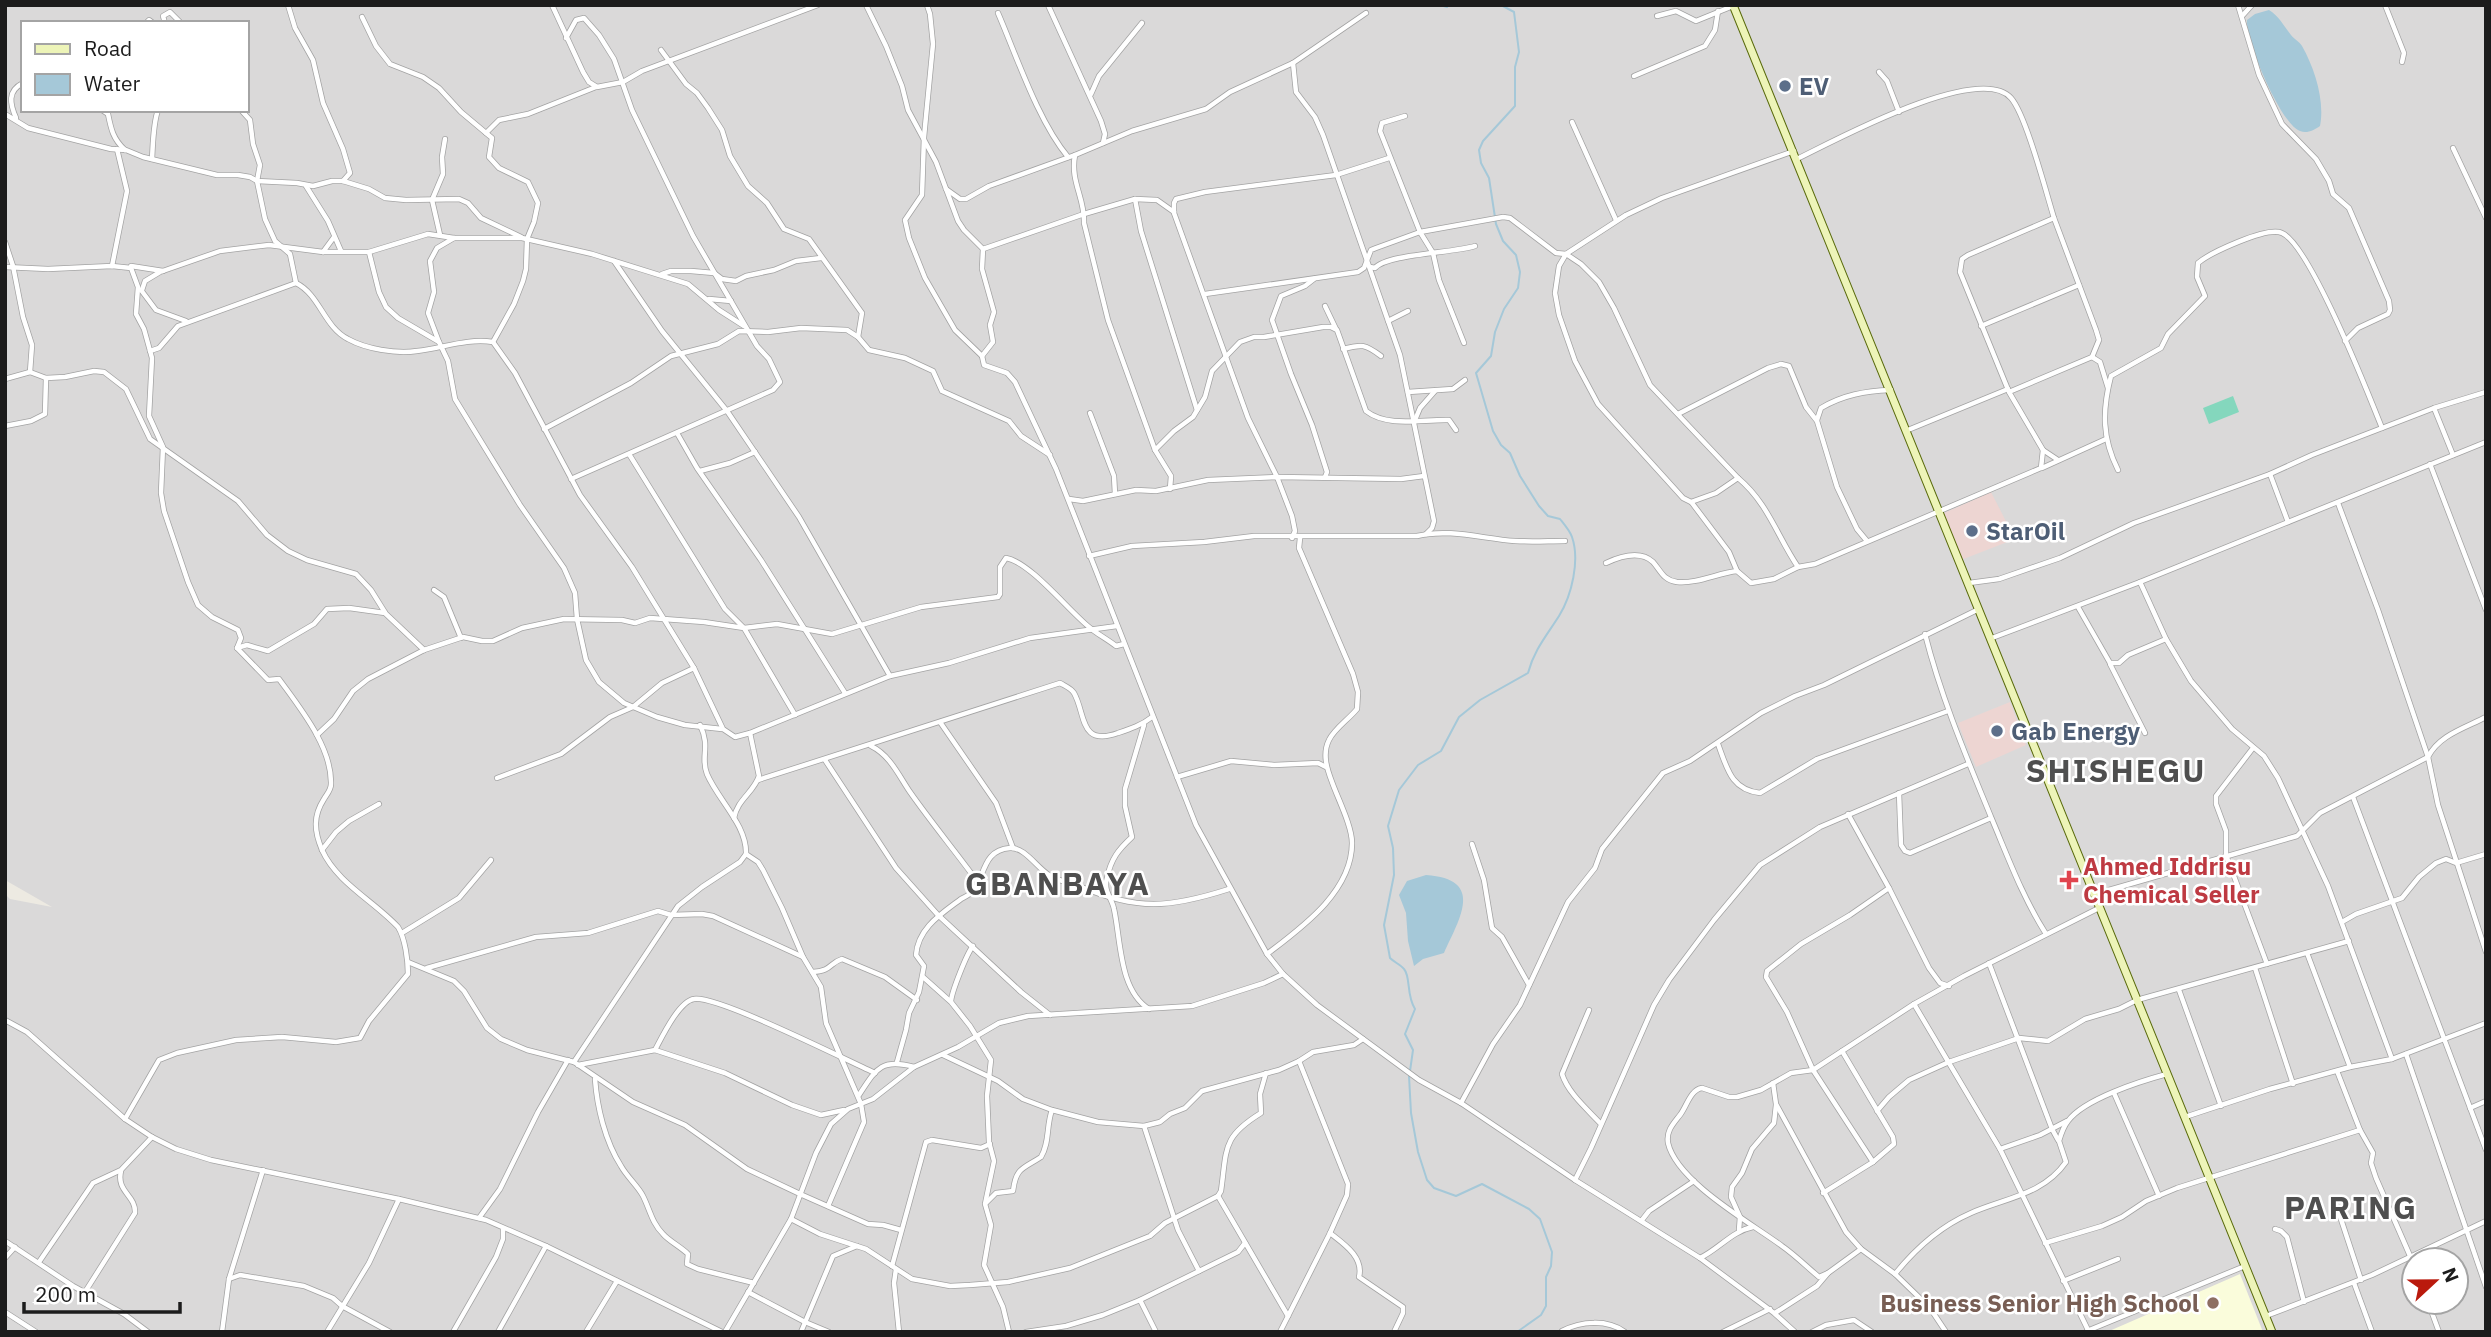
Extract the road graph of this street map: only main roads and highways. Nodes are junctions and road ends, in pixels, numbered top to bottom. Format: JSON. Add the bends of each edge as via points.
{"nodes":[{"id":1,"x":1733,"y":5,"type":"edge"},
{"id":2,"x":2272,"y":1332,"type":"edge"}],
"edges":[{"from":1,"to":2,"type":"main road"}]}
